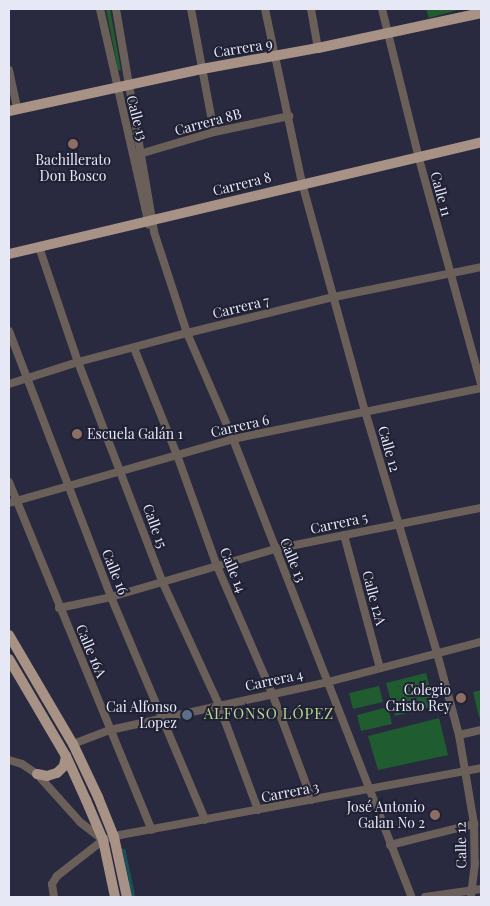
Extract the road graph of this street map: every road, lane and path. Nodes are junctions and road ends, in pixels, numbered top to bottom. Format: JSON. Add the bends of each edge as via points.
{"nodes":[{"id":1,"x":100,"y":9,"type":"edge"},
{"id":2,"x":116,"y":9,"type":"edge"},
{"id":3,"x":191,"y":9,"type":"edge"},
{"id":4,"x":265,"y":9,"type":"edge"},
{"id":5,"x":311,"y":9,"type":"edge"},
{"id":6,"x":382,"y":9,"type":"edge"},
{"id":7,"x":481,"y":13,"type":"edge"},
{"id":8,"x":388,"y":31,"type":"junction"},
{"id":9,"x":318,"y":48,"type":"junction"},
{"id":10,"x":274,"y":57,"type":"junction"},
{"id":11,"x":202,"y":68,"type":"junction"},
{"id":12,"x":9,"y":70,"type":"edge"},
{"id":13,"x":128,"y":85,"type":"junction"},
{"id":14,"x":116,"y":88,"type":"junction"},
{"id":15,"x":13,"y":110,"type":"edge"},
{"id":16,"x":289,"y":116,"type":"junction"},
{"id":17,"x":214,"y":132,"type":"junction"},
{"id":18,"x":481,"y":142,"type":"edge"},
{"id":19,"x":138,"y":155,"type":"junction"},
{"id":20,"x":418,"y":155,"type":"junction"},
{"id":21,"x":302,"y":183,"type":"junction"},
{"id":22,"x":151,"y":222,"type":"junction"},
{"id":23,"x":39,"y":247,"type":"junction"},
{"id":24,"x":9,"y":254,"type":"edge"},
{"id":25,"x":481,"y":267,"type":"edge"},
{"id":26,"x":450,"y":273,"type":"junction"},
{"id":27,"x":334,"y":297,"type":"junction"},
{"id":28,"x":9,"y":331,"type":"edge"},
{"id":29,"x":187,"y":334,"type":"junction"},
{"id":30,"x":134,"y":348,"type":"junction"},
{"id":31,"x":78,"y":362,"type":"junction"},
{"id":32,"x":27,"y":378,"type":"junction"},
{"id":33,"x":9,"y":384,"type":"edge"},
{"id":34,"x":481,"y":384,"type":"edge"},
{"id":35,"x":481,"y":388,"type":"edge"},
{"id":36,"x":365,"y":411,"type":"junction"},
{"id":37,"x":233,"y":439,"type":"junction"},
{"id":38,"x":177,"y":455,"type":"junction"},
{"id":39,"x":122,"y":471,"type":"junction"},
{"id":40,"x":9,"y":482,"type":"edge"},
{"id":41,"x":68,"y":487,"type":"junction"},
{"id":42,"x":12,"y":502,"type":"edge"},
{"id":43,"x":481,"y":508,"type":"edge"},
{"id":44,"x":398,"y":523,"type":"junction"},
{"id":45,"x":344,"y":535,"type":"junction"},
{"id":46,"x":274,"y":549,"type":"junction"},
{"id":47,"x":217,"y":566,"type":"junction"},
{"id":48,"x":162,"y":581,"type":"junction"},
{"id":49,"x":111,"y":597,"type":"junction"},
{"id":50,"x":59,"y":608,"type":"junction"},
{"id":51,"x":9,"y":635,"type":"edge"},
{"id":52,"x":481,"y":642,"type":"edge"},
{"id":53,"x":437,"y":653,"type":"junction"},
{"id":54,"x":9,"y":659,"type":"edge"},
{"id":55,"x":380,"y":668,"type":"junction"},
{"id":56,"x":328,"y":682,"type":"junction"},
{"id":57,"x":272,"y":693,"type":"junction"},
{"id":58,"x":219,"y":705,"type":"junction"},
{"id":59,"x":163,"y":718,"type":"junction"},
{"id":60,"x":110,"y":730,"type":"junction"},
{"id":61,"x":481,"y":730,"type":"edge"},
{"id":62,"x":459,"y":735,"type":"junction"},
{"id":63,"x":75,"y":743,"type":"junction"},
{"id":64,"x":66,"y":756,"type":"junction"},
{"id":65,"x":9,"y":760,"type":"edge"},
{"id":66,"x":481,"y":768,"type":"edge"},
{"id":67,"x":466,"y":771,"type":"junction"},
{"id":68,"x":37,"y":774,"type":"junction"},
{"id":69,"x":369,"y":788,"type":"junction"},
{"id":70,"x":312,"y":800,"type":"junction"},
{"id":71,"x":258,"y":810,"type":"junction"},
{"id":72,"x":205,"y":820,"type":"junction"},
{"id":73,"x":474,"y":824,"type":"junction"},
{"id":74,"x":152,"y":830,"type":"junction"},
{"id":75,"x":117,"y":836,"type":"junction"},
{"id":76,"x":103,"y":840,"type":"junction"},
{"id":77,"x":390,"y":845,"type":"junction"},
{"id":78,"x":481,"y":889,"type":"edge"},
{"id":79,"x":471,"y":894,"type":"edge"},
{"id":80,"x":54,"y":897,"type":"edge"},
{"id":81,"x":115,"y":897,"type":"edge"},
{"id":82,"x":127,"y":897,"type":"edge"},
{"id":83,"x":412,"y":897,"type":"edge"},
{"id":84,"x":425,"y":897,"type":"edge"}],
"edges":[{"from":1,"to":14,"type":"street","name":"Calle 13"},
{"from":2,"to":13,"type":"street","name":"Calle 13","via":[[128,64]]},
{"from":3,"to":11,"type":"street"},
{"from":4,"to":10,"type":"street","name":"Calle 12"},
{"from":5,"to":9,"type":"street"},
{"from":6,"to":8,"type":"street","name":"Calle 11"},
{"from":7,"to":8,"type":"main road","name":"Carrera 9"},
{"from":8,"to":9,"type":"main road","name":"Carrera 9"},
{"from":8,"to":20,"type":"street","name":"Calle 11"},
{"from":9,"to":10,"type":"main road","name":"Carrera 9"},
{"from":10,"to":11,"type":"main road","name":"Carrera 9"},
{"from":10,"to":16,"type":"street","name":"Calle 12"},
{"from":11,"to":13,"type":"main road","name":"Carrera 9"},
{"from":11,"to":17,"type":"street"},
{"from":12,"to":15,"type":"street"},
{"from":13,"to":14,"type":"main road","name":"Carrera 9"},
{"from":13,"to":19,"type":"street","name":"Calle 13"},
{"from":14,"to":15,"type":"main road","name":"Carrera 9"},
{"from":14,"to":19,"type":"street","name":"Calle 13"},
{"from":16,"to":17,"type":"street","name":"Carrera 8B"},
{"from":16,"to":21,"type":"street","name":"Calle 12"},
{"from":17,"to":19,"type":"street","name":"Carrera 8B"},
{"from":18,"to":20,"type":"main road","name":"Carrera 8"},
{"from":19,"to":22,"type":"street","name":"Calle 13"},
{"from":20,"to":21,"type":"main road","name":"Carrera 8"},
{"from":20,"to":26,"type":"street","name":"Calle 11"},
{"from":21,"to":22,"type":"main road","name":"Carrera 8"},
{"from":21,"to":27,"type":"street","name":"Calle 12"},
{"from":22,"to":23,"type":"main road","name":"Carrera 8"},
{"from":22,"to":29,"type":"street","name":"Calle 13"},
{"from":23,"to":24,"type":"main road","name":"Carrera 8"},
{"from":23,"to":31,"type":"street","name":"Calle 15"},
{"from":25,"to":26,"type":"street","name":"Carrera 7"},
{"from":26,"to":27,"type":"street","name":"Carrera 7"},
{"from":26,"to":34,"type":"street","name":"Calle 11"},
{"from":27,"to":29,"type":"street","name":"Carrera 7"},
{"from":27,"to":36,"type":"street","name":"Calle 12"},
{"from":28,"to":32,"type":"street","name":"Calle 16"},
{"from":29,"to":30,"type":"street","name":"Carrera 7"},
{"from":29,"to":37,"type":"street","name":"Calle 13"},
{"from":30,"to":31,"type":"street","name":"Carrera 7"},
{"from":30,"to":38,"type":"street","name":"Calle 14"},
{"from":31,"to":32,"type":"street","name":"Carrera 7"},
{"from":31,"to":39,"type":"street","name":"Calle 15"},
{"from":32,"to":33,"type":"street","name":"Carrera 7"},
{"from":32,"to":41,"type":"street","name":"Calle 16"},
{"from":35,"to":36,"type":"street","name":"Carrera 6"},
{"from":36,"to":37,"type":"street","name":"Carrera 6"},
{"from":36,"to":44,"type":"street","name":"Calle 12"},
{"from":37,"to":38,"type":"street","name":"Carrera 6"},
{"from":37,"to":46,"type":"street","name":"Calle 13"},
{"from":38,"to":39,"type":"street","name":"Carrera 6"},
{"from":38,"to":47,"type":"street","name":"Calle 14"},
{"from":39,"to":41,"type":"street","name":"Carrera 6"},
{"from":39,"to":48,"type":"street","name":"Calle 15"},
{"from":40,"to":42,"type":"street","name":"Calle 16A"},
{"from":41,"to":42,"type":"street","name":"Carrera 6"},
{"from":41,"to":49,"type":"street","name":"Calle 16"},
{"from":42,"to":50,"type":"street","name":"Calle 16A"},
{"from":43,"to":44,"type":"street","name":"Carrera 5"},
{"from":44,"to":45,"type":"street","name":"Carrera 5"},
{"from":44,"to":53,"type":"street","name":"Calle 12"},
{"from":45,"to":46,"type":"street","name":"Carrera 5"},
{"from":45,"to":55,"type":"street","name":"Calle 12A"},
{"from":46,"to":47,"type":"street","name":"Carrera 5"},
{"from":46,"to":56,"type":"street","name":"Calle 13"},
{"from":47,"to":48,"type":"street","name":"Carrera 5"},
{"from":47,"to":57,"type":"street","name":"Calle 14"},
{"from":48,"to":49,"type":"street","name":"Carrera 5"},
{"from":48,"to":58,"type":"street","name":"Calle 15"},
{"from":49,"to":50,"type":"street","name":"Carrera 5"},
{"from":49,"to":59,"type":"street","name":"Calle 16"},
{"from":50,"to":60,"type":"street","name":"Calle 16A"},
{"from":51,"to":63,"type":"main road"},
{"from":52,"to":53,"type":"street","name":"Carrera 4"},
{"from":53,"to":55,"type":"street","name":"Carrera 4"},
{"from":53,"to":62,"type":"street","name":"Calle 12"},
{"from":54,"to":64,"type":"main road"},
{"from":55,"to":56,"type":"street","name":"Carrera 4"},
{"from":56,"to":57,"type":"street","name":"Carrera 4"},
{"from":56,"to":69,"type":"street","name":"Calle 13"},
{"from":57,"to":58,"type":"street","name":"Carrera 4"},
{"from":57,"to":70,"type":"street","name":"Calle 14"},
{"from":58,"to":59,"type":"street","name":"Carrera 4"},
{"from":58,"to":71,"type":"street","name":"Calle 15"},
{"from":59,"to":60,"type":"street","name":"Carrera 4"},
{"from":59,"to":72,"type":"street","name":"Calle 16"},
{"from":60,"to":63,"type":"street","name":"Carrera 4"},
{"from":60,"to":74,"type":"street","name":"Calle 16A"},
{"from":61,"to":62,"type":"street"},
{"from":62,"to":67,"type":"street","name":"Calle 12"},
{"from":63,"to":75,"type":"main road"},
{"from":64,"to":68,"type":"main road","via":[[64,766],[57,774]]},
{"from":64,"to":76,"type":"main road"},
{"from":65,"to":68,"type":"street"},
{"from":66,"to":67,"type":"street","name":"Carrera 3"},
{"from":67,"to":69,"type":"street","name":"Carrera 3"},
{"from":67,"to":73,"type":"street","name":"Calle 12"},
{"from":68,"to":76,"type":"street","via":[[80,822]]},
{"from":69,"to":70,"type":"street","name":"Carrera 3"},
{"from":69,"to":77,"type":"street","name":"Calle 13"},
{"from":70,"to":71,"type":"street","name":"Carrera 3"},
{"from":71,"to":72,"type":"street","name":"Carrera 3"},
{"from":72,"to":74,"type":"street","name":"Carrera 3"},
{"from":73,"to":77,"type":"street"},
{"from":73,"to":79,"type":"street","name":"Calle 12","via":[[475,863]]},
{"from":74,"to":75,"type":"street","name":"Carrera 3"},
{"from":75,"to":76,"type":"street","name":"Carrera 3"},
{"from":75,"to":82,"type":"main road"},
{"from":76,"to":80,"type":"street","name":"Carrera 3","via":[[57,876],[52,884]]},
{"from":76,"to":81,"type":"main road"},
{"from":77,"to":83,"type":"street","name":"Calle 13"},
{"from":78,"to":79,"type":"street"},
{"from":79,"to":84,"type":"street"}]}
